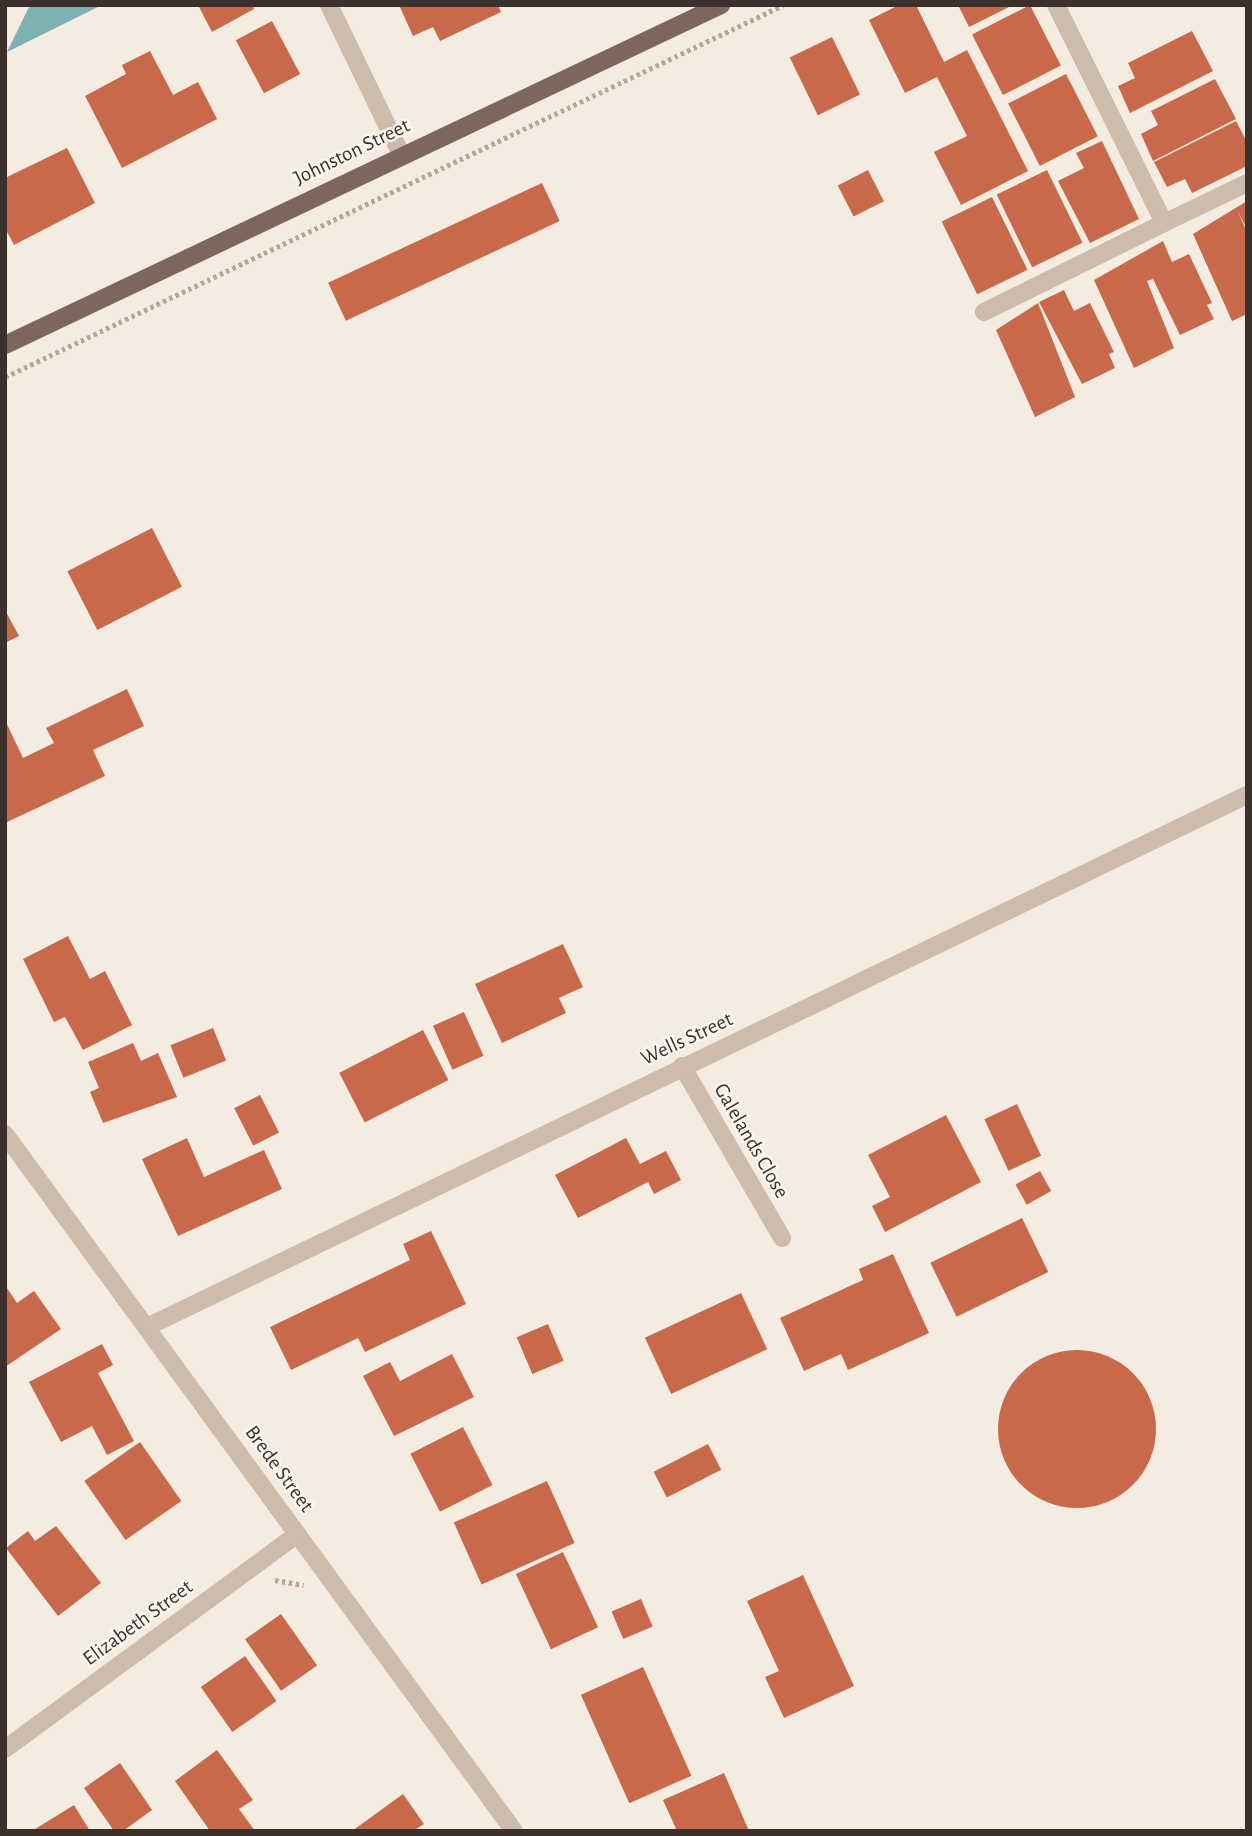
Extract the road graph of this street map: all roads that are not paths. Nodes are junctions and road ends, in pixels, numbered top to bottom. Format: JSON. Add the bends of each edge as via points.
{"nodes":[{"id":1,"x":328,"y":5,"type":"edge"},
{"id":2,"x":1056,"y":5,"type":"edge"},
{"id":3,"x":714,"y":7,"type":"edge"},
{"id":4,"x":401,"y":154,"type":"junction"},
{"id":5,"x":1247,"y":183,"type":"edge"},
{"id":6,"x":1164,"y":223,"type":"junction"},
{"id":7,"x":984,"y":312,"type":"dead end"},
{"id":8,"x":5,"y":345,"type":"edge"},
{"id":9,"x":1247,"y":795,"type":"edge"},
{"id":10,"x":682,"y":1066,"type":"junction"},
{"id":11,"x":5,"y":1134,"type":"edge"},
{"id":12,"x":782,"y":1238,"type":"dead end"},
{"id":13,"x":147,"y":1327,"type":"junction"},
{"id":14,"x":298,"y":1534,"type":"junction"},
{"id":15,"x":5,"y":1749,"type":"edge"},
{"id":16,"x":514,"y":1831,"type":"edge"}],
"edges":[{"from":1,"to":4,"type":"street"},
{"from":2,"to":6,"type":"street"},
{"from":3,"to":4,"type":"main road","name":"Johnston Street"},
{"from":4,"to":8,"type":"main road","name":"Johnston Street"},
{"from":5,"to":6,"type":"street"},
{"from":6,"to":7,"type":"street"},
{"from":9,"to":10,"type":"street","name":"Wells Street"},
{"from":10,"to":12,"type":"street","name":"Galelands Close"},
{"from":10,"to":13,"type":"street","name":"Wells Street"},
{"from":11,"to":13,"type":"street","name":"Brede Street"},
{"from":13,"to":14,"type":"street","name":"Brede Street"},
{"from":14,"to":15,"type":"street","name":"Elizabeth Street"},
{"from":14,"to":16,"type":"street","name":"Brede Street"}]}
